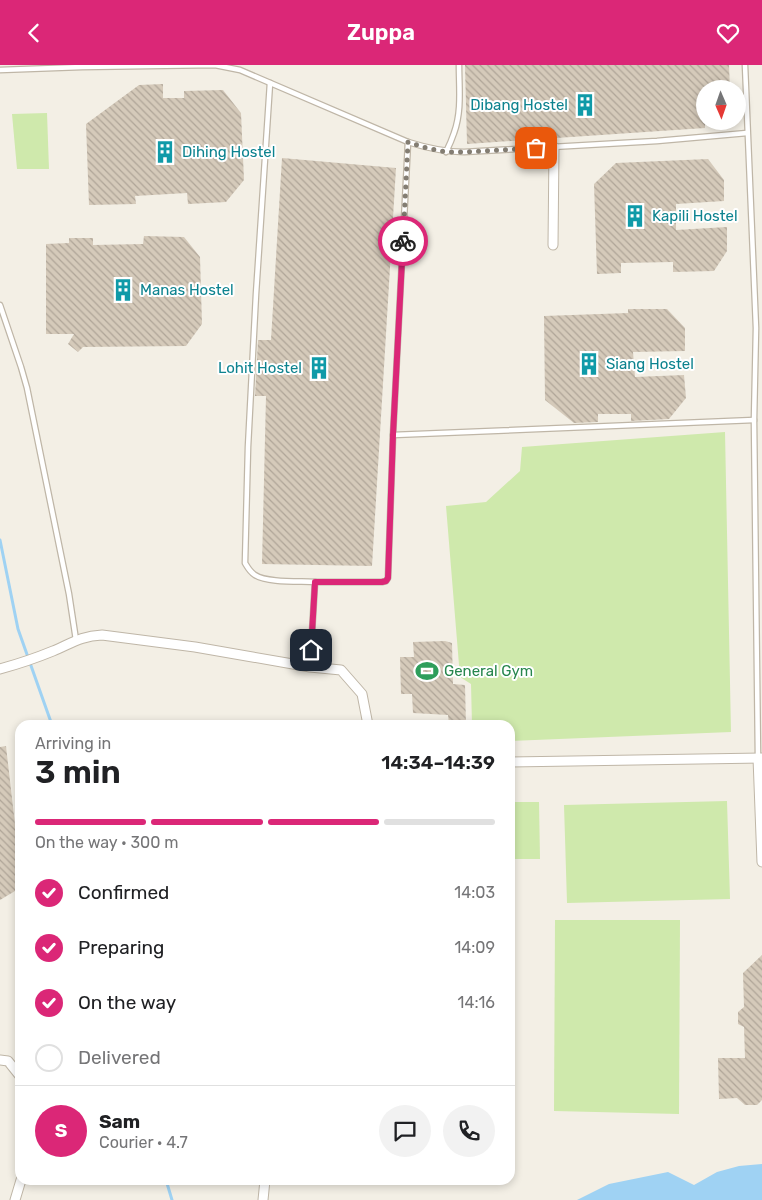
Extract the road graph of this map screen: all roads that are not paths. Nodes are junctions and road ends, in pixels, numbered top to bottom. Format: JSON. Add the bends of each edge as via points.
{"nodes":[{"id":1,"x":458,"y":65,"type":"edge"},
{"id":2,"x":745,"y":65,"type":"edge"},
{"id":3,"x":82,"y":66,"type":"edge"},
{"id":4,"x":0,"y":70,"type":"edge"},
{"id":5,"x":270,"y":83,"type":"junction"},
{"id":6,"x":747,"y":133,"type":"junction"},
{"id":7,"x":408,"y":142,"type":"junction"},
{"id":8,"x":554,"y":147,"type":"junction"},
{"id":9,"x":446,"y":152,"type":"junction"},
{"id":10,"x":553,"y":245,"type":"dead end"},
{"id":11,"x":0,"y":305,"type":"edge"},
{"id":12,"x":756,"y":327,"type":"junction"},
{"id":13,"x":762,"y":328,"type":"edge"},
{"id":14,"x":754,"y":420,"type":"junction"},
{"id":15,"x":393,"y":435,"type":"junction"},
{"id":16,"x":315,"y":582,"type":"junction"},
{"id":17,"x":76,"y":640,"type":"junction"},
{"id":18,"x":310,"y":667,"type":"junction"},
{"id":19,"x":0,"y":669,"type":"edge"},
{"id":20,"x":367,"y":720,"type":"edge"},
{"id":21,"x":760,"y":758,"type":"edge"},
{"id":22,"x":515,"y":762,"type":"edge"},
{"id":23,"x":762,"y":863,"type":"edge"},
{"id":24,"x":0,"y":1060,"type":"edge"},
{"id":25,"x":15,"y":1070,"type":"edge"},
{"id":26,"x":20,"y":1185,"type":"edge"},
{"id":27,"x":264,"y":1185,"type":"edge"},
{"id":28,"x":15,"y":1200,"type":"edge"},
{"id":29,"x":263,"y":1200,"type":"edge"}],
"edges":[{"from":1,"to":9,"type":"lane","via":[[460,103]]},
{"from":2,"to":6,"type":"lane"},
{"from":3,"to":4,"type":"lane"},
{"from":3,"to":5,"type":"lane","via":[[215,65],[240,70]]},
{"from":5,"to":7,"type":"lane"},
{"from":5,"to":16,"type":"lane","via":[[251,389],[245,563],[256,576],[265,579]]},
{"from":6,"to":8,"type":"lane"},
{"from":6,"to":12,"type":"lane"},
{"from":7,"to":9,"type":"lane"},
{"from":7,"to":15,"type":"lane"},
{"from":8,"to":9,"type":"lane"},
{"from":8,"to":10,"type":"street"},
{"from":11,"to":17,"type":"lane","via":[[27,389]]},
{"from":12,"to":13,"type":"lane"},
{"from":12,"to":14,"type":"lane"},
{"from":14,"to":15,"type":"lane"},
{"from":14,"to":21,"type":"lane"},
{"from":15,"to":16,"type":"lane","via":[[388,578],[382,582]]},
{"from":16,"to":18,"type":"lane"},
{"from":17,"to":18,"type":"street","via":[[102,635]]},
{"from":17,"to":19,"type":"street"},
{"from":18,"to":20,"type":"street","via":[[341,670],[362,694]]},
{"from":21,"to":22,"type":"street"},
{"from":21,"to":23,"type":"street"},
{"from":24,"to":25,"type":"street","via":[[8,1061]]},
{"from":26,"to":28,"type":"street"},
{"from":27,"to":29,"type":"street"}]}
